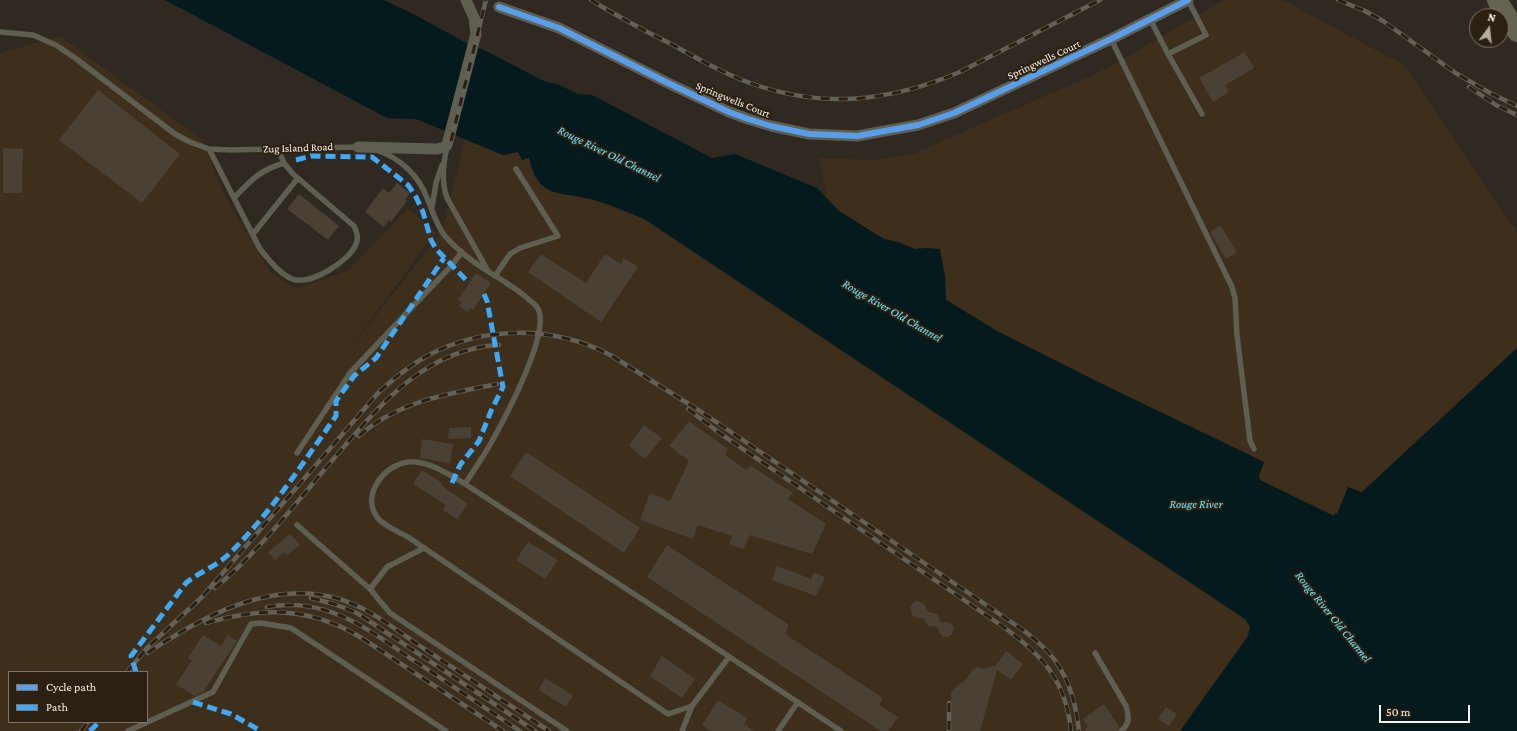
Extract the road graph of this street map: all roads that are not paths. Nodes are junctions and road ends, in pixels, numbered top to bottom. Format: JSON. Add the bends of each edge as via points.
{"nodes":[{"id":1,"x":466,"y":0,"type":"edge"},
{"id":2,"x":1188,"y":0,"type":"edge"},
{"id":3,"x":1497,"y":0,"type":"edge"},
{"id":4,"x":499,"y":7,"type":"dead end"},
{"id":5,"x":1150,"y":19,"type":"junction"},
{"id":6,"x":0,"y":32,"type":"edge"},
{"id":7,"x":1517,"y":32,"type":"edge"},
{"id":8,"x":1111,"y":39,"type":"junction"},
{"id":9,"x":1168,"y":54,"type":"junction"},
{"id":10,"x":1202,"y":114,"type":"dead end"},
{"id":11,"x":447,"y":146,"type":"junction"},
{"id":12,"x":358,"y":147,"type":"junction"},
{"id":13,"x":209,"y":148,"type":"junction"},
{"id":14,"x":278,"y":149,"type":"junction"},
{"id":15,"x":284,"y":163,"type":"junction"},
{"id":16,"x":516,"y":169,"type":"dead end"},
{"id":17,"x":298,"y":178,"type":"junction"},
{"id":18,"x":234,"y":198,"type":"junction"},
{"id":19,"x":432,"y":209,"type":"junction"},
{"id":20,"x":253,"y":234,"type":"junction"},
{"id":21,"x":462,"y":252,"type":"junction"},
{"id":22,"x":488,"y":271,"type":"junction"},
{"id":23,"x":494,"y":276,"type":"junction"},
{"id":24,"x":1254,"y":449,"type":"dead end"},
{"id":25,"x":296,"y":453,"type":"dead end"},
{"id":26,"x":465,"y":484,"type":"junction"},
{"id":27,"x":297,"y":524,"type":"dead end"},
{"id":28,"x":424,"y":548,"type":"junction"},
{"id":29,"x":370,"y":589,"type":"junction"},
{"id":30,"x":1095,"y":653,"type":"dead end"},
{"id":31,"x":729,"y":657,"type":"junction"},
{"id":32,"x":798,"y":702,"type":"junction"},
{"id":33,"x":692,"y":706,"type":"junction"},
{"id":34,"x":148,"y":722,"type":"edge"},
{"id":35,"x":146,"y":723,"type":"edge"},
{"id":36,"x":128,"y":731,"type":"edge"},
{"id":37,"x":446,"y":731,"type":"edge"},
{"id":38,"x":567,"y":731,"type":"edge"},
{"id":39,"x":682,"y":731,"type":"edge"},
{"id":40,"x":778,"y":731,"type":"edge"},
{"id":41,"x":841,"y":731,"type":"edge"},
{"id":42,"x":1120,"y":731,"type":"edge"}],
"edges":[{"from":1,"to":11,"type":"street","via":[[474,18],[476,34]]},
{"from":2,"to":5,"type":"street","name":"Springwells Court"},
{"from":2,"to":9,"type":"lane","via":[[1206,35]]},
{"from":3,"to":7,"type":"highway"},
{"from":4,"to":8,"type":"street","name":"Springwells Court","via":[[559,28],[728,112],[771,126],[830,136],[857,136],[887,131],[918,125],[954,113]]},
{"from":5,"to":8,"type":"street","name":"Springwells Court"},
{"from":5,"to":9,"type":"lane"},
{"from":6,"to":13,"type":"lane","name":"Zug Island Road","via":[[33,35],[56,46],[175,134]]},
{"from":8,"to":24,"type":"lane","via":[[1232,287],[1250,441]]},
{"from":9,"to":10,"type":"lane"},
{"from":11,"to":12,"type":"street","name":"Zug Island Road","via":[[440,149]]},
{"from":11,"to":19,"type":"lane","via":[[436,183]]},
{"from":11,"to":22,"type":"lane","via":[[443,166],[447,198]]},
{"from":12,"to":14,"type":"lane","name":"Zug Island Road"},
{"from":12,"to":19,"type":"lane","via":[[381,152],[406,167],[419,182]]},
{"from":13,"to":14,"type":"lane","name":"Zug Island Road"},
{"from":13,"to":18,"type":"lane"},
{"from":14,"to":15,"type":"lane"},
{"from":15,"to":17,"type":"lane"},
{"from":15,"to":18,"type":"lane","via":[[263,171]]},
{"from":16,"to":23,"type":"lane","via":[[558,236],[520,248],[510,254]]},
{"from":17,"to":20,"type":"lane"},
{"from":17,"to":20,"type":"lane","via":[[354,226],[358,234],[357,244],[351,253],[337,265],[312,278],[304,281],[293,279],[270,262]]},
{"from":18,"to":20,"type":"lane"},
{"from":19,"to":21,"type":"lane","via":[[442,232]]},
{"from":21,"to":22,"type":"lane"},
{"from":21,"to":25,"type":"lane","via":[[350,374]]},
{"from":22,"to":23,"type":"lane"},
{"from":23,"to":26,"type":"lane","via":[[529,299],[539,310],[540,325],[535,350],[507,413]]},
{"from":26,"to":28,"type":"lane","via":[[439,469],[408,462],[385,472],[377,482],[372,497],[373,510],[377,518]]},
{"from":26,"to":31,"type":"lane"},
{"from":27,"to":29,"type":"lane"},
{"from":28,"to":29,"type":"lane","via":[[387,567]]},
{"from":28,"to":33,"type":"lane","via":[[668,714]]},
{"from":29,"to":38,"type":"lane","via":[[390,613]]},
{"from":30,"to":42,"type":"lane","via":[[1129,715],[1128,722]]},
{"from":31,"to":32,"type":"lane"},
{"from":31,"to":33,"type":"lane"},
{"from":32,"to":40,"type":"lane"},
{"from":32,"to":41,"type":"lane"},
{"from":33,"to":39,"type":"lane"},
{"from":34,"to":37,"type":"lane","via":[[214,692],[251,624],[261,624],[291,628]]},
{"from":35,"to":36,"type":"lane"}]}
